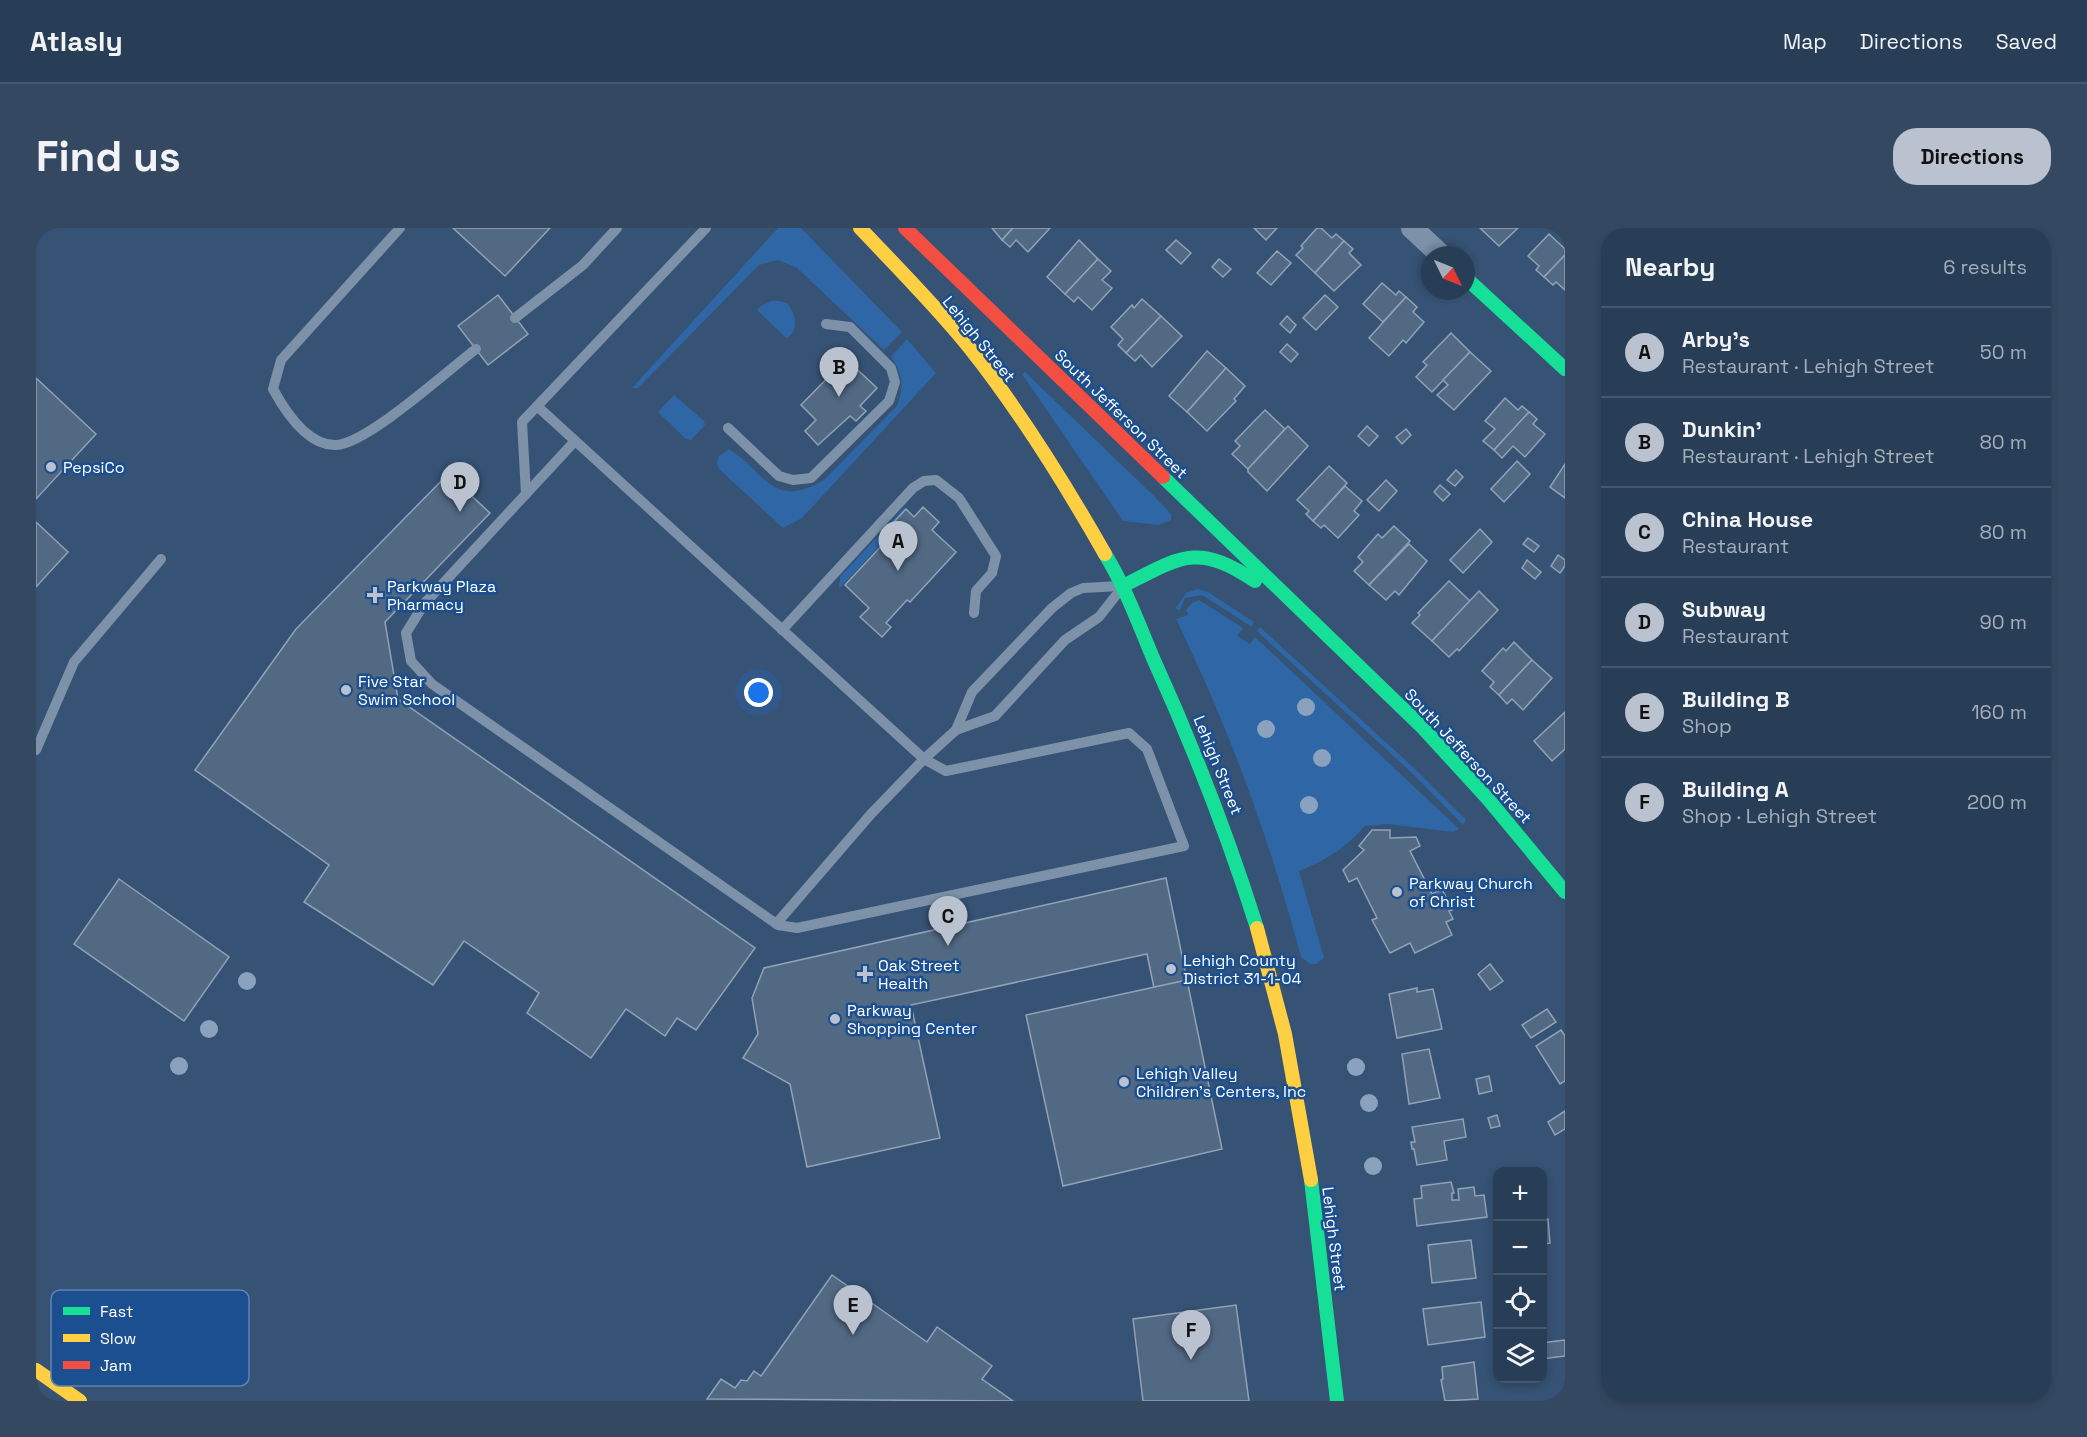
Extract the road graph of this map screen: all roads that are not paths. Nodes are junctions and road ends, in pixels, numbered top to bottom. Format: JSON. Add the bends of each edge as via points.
{"nodes":[{"id":1,"x":400,"y":228,"type":"edge"},
{"id":2,"x":617,"y":228,"type":"edge"},
{"id":3,"x":705,"y":228,"type":"edge"},
{"id":4,"x":860,"y":228,"type":"edge"},
{"id":5,"x":905,"y":228,"type":"edge"},
{"id":6,"x":1412,"y":228,"type":"edge"},
{"id":7,"x":1432,"y":246,"type":"edge"},
{"id":8,"x":1475,"y":286,"type":"edge"},
{"id":9,"x":515,"y":318,"type":"dead end"},
{"id":10,"x":826,"y":324,"type":"dead end"},
{"id":11,"x":476,"y":349,"type":"dead end"},
{"id":12,"x":1565,"y":369,"type":"edge"},
{"id":13,"x":537,"y":405,"type":"junction"},
{"id":14,"x":728,"y":428,"type":"dead end"},
{"id":15,"x":575,"y":441,"type":"junction"},
{"id":16,"x":526,"y":494,"type":"junction"},
{"id":17,"x":161,"y":560,"type":"dead end"},
{"id":18,"x":1124,"y":586,"type":"junction"},
{"id":19,"x":974,"y":613,"type":"dead end"},
{"id":20,"x":1313,"y":624,"type":"junction"},
{"id":21,"x":782,"y":630,"type":"junction"},
{"id":22,"x":956,"y":730,"type":"junction"},
{"id":23,"x":36,"y":750,"type":"edge"},
{"id":24,"x":924,"y":759,"type":"junction"},
{"id":25,"x":1558,"y":868,"type":"edge"},
{"id":26,"x":1565,"y":892,"type":"edge"},
{"id":27,"x":776,"y":924,"type":"junction"},
{"id":28,"x":36,"y":1370,"type":"edge"},
{"id":29,"x":51,"y":1381,"type":"edge"},
{"id":30,"x":59,"y":1386,"type":"edge"},
{"id":31,"x":80,"y":1401,"type":"edge"},
{"id":32,"x":1337,"y":1401,"type":"edge"}],
"edges":[{"from":1,"to":11,"type":"lane","via":[[281,360],[273,389],[286,412],[313,438],[336,445],[365,435]]},
{"from":2,"to":9,"type":"lane","via":[[583,265]]},
{"from":3,"to":13,"type":"lane"},
{"from":4,"to":18,"type":"main road","name":"Lehigh Street","via":[[979,360],[1056,471]]},
{"from":5,"to":20,"type":"main road","name":"South Jefferson Street"},
{"from":6,"to":7,"type":"street"},
{"from":8,"to":12,"type":"main road"},
{"from":10,"to":14,"type":"lane","via":[[850,327],[891,368],[895,382],[889,401],[811,478],[793,480],[779,476]]},
{"from":13,"to":15,"type":"lane"},
{"from":13,"to":16,"type":"lane","via":[[522,422]]},
{"from":15,"to":16,"type":"lane"},
{"from":15,"to":21,"type":"lane"},
{"from":16,"to":27,"type":"lane","via":[[424,603],[406,633],[411,661],[420,674]]},
{"from":17,"to":23,"type":"lane","via":[[74,662]]},
{"from":18,"to":20,"type":"main road","name":"South Jefferson Street","via":[[1160,567],[1201,555],[1237,568]]},
{"from":18,"to":22,"type":"lane","via":[[1099,617],[1065,640],[995,716]]},
{"from":18,"to":22,"type":"lane","via":[[1083,588],[1052,608],[972,692]]},
{"from":18,"to":32,"type":"main road","name":"Lehigh Street","via":[[1226,828],[1261,935],[1304,1134]]},
{"from":19,"to":21,"type":"lane","via":[[976,591],[992,573],[996,556],[958,498],[936,480],[924,481],[913,488]]},
{"from":20,"to":25,"type":"main road","name":"South Jefferson Street","via":[[1423,728]]},
{"from":21,"to":24,"type":"lane"},
{"from":22,"to":24,"type":"lane"},
{"from":24,"to":27,"type":"lane"},
{"from":24,"to":27,"type":"lane","via":[[946,771],[1129,734],[1147,749],[1184,846],[797,928]]},
{"from":25,"to":26,"type":"main road","name":"South Jefferson Street"},
{"from":28,"to":29,"type":"main road"},
{"from":30,"to":31,"type":"main road"}]}
